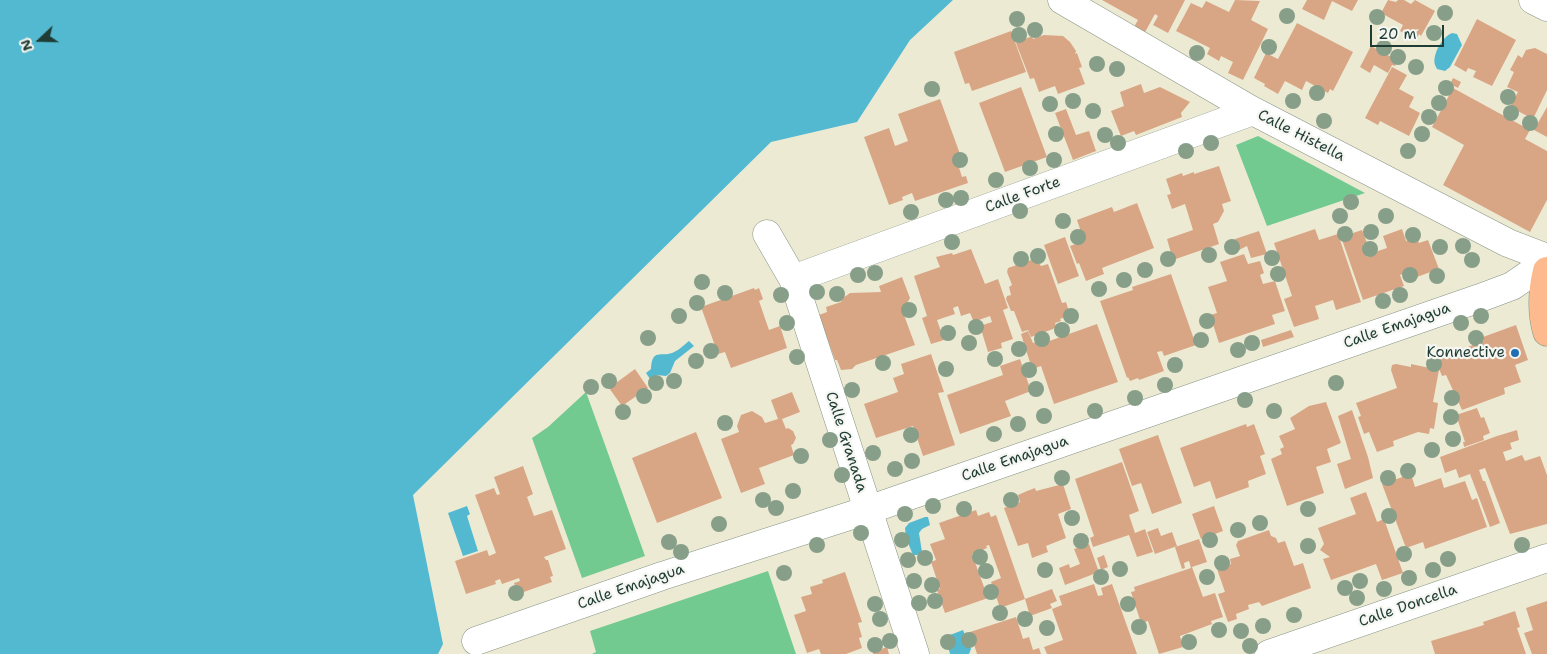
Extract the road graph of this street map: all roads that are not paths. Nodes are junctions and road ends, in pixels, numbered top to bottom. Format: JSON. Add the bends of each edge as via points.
{"nodes":[{"id":1,"x":1062,"y":0,"type":"edge"},
{"id":2,"x":1533,"y":0,"type":"edge"},
{"id":3,"x":1547,"y":8,"type":"edge"},
{"id":4,"x":1253,"y":112,"type":"junction"},
{"id":5,"x":767,"y":234,"type":"dead end"},
{"id":6,"x":1547,"y":260,"type":"edge"},
{"id":7,"x":1547,"y":271,"type":"edge"},
{"id":8,"x":793,"y":279,"type":"junction"},
{"id":9,"x":1547,"y":332,"type":"edge"},
{"id":10,"x":868,"y":510,"type":"junction"},
{"id":11,"x":1547,"y":558,"type":"edge"},
{"id":12,"x":476,"y":641,"type":"dead end"},
{"id":13,"x":915,"y":654,"type":"edge"},
{"id":14,"x":1269,"y":654,"type":"edge"}],
"edges":[{"from":1,"to":4,"type":"street","name":"Calle Histella"},
{"from":2,"to":3,"type":"street"},
{"from":4,"to":6,"type":"street","name":"Calle Histella"},
{"from":4,"to":8,"type":"street","name":"Calle Forte"},
{"from":5,"to":8,"type":"street","name":"Calle Granada"},
{"from":6,"to":10,"type":"street","name":"Calle Emajagua","via":[[1512,286]]},
{"from":7,"to":9,"type":"main road","via":[[1543,286],[1543,315]]},
{"from":8,"to":10,"type":"street","name":"Calle Granada"},
{"from":10,"to":12,"type":"street","name":"Calle Emajagua","via":[[662,576]]},
{"from":10,"to":13,"type":"street","name":"Calle Granada"},
{"from":11,"to":14,"type":"street","name":"Calle Doncella"}]}
